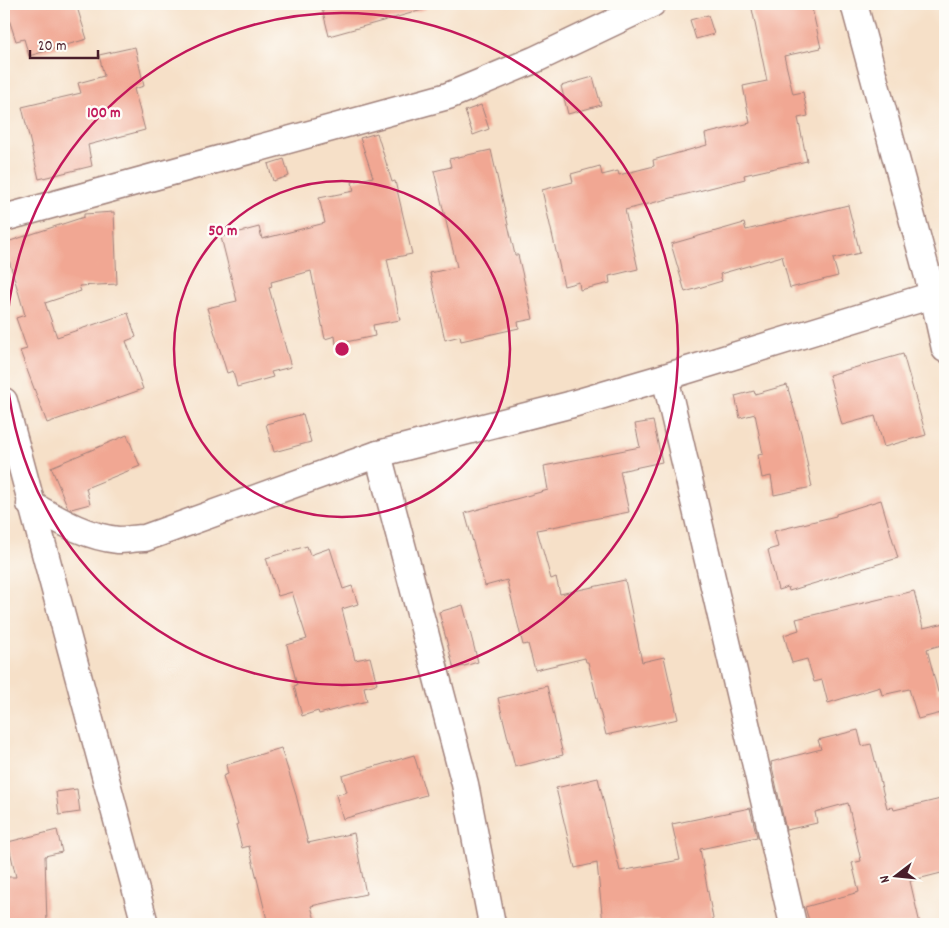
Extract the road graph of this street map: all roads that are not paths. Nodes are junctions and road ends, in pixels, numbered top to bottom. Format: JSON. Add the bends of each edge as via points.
{"nodes":[{"id":1,"x":652,"y":4,"type":"edge"},
{"id":2,"x":854,"y":4,"type":"edge"},
{"id":3,"x":4,"y":218,"type":"edge"},
{"id":4,"x":933,"y":295,"type":"junction"},
{"id":5,"x":945,"y":349,"type":"edge"},
{"id":6,"x":665,"y":377,"type":"junction"},
{"id":7,"x":4,"y":402,"type":"edge"},
{"id":8,"x":378,"y":454,"type":"junction"},
{"id":9,"x":30,"y":504,"type":"junction"},
{"id":10,"x":144,"y":924,"type":"edge"},
{"id":11,"x":492,"y":924,"type":"edge"},
{"id":12,"x":793,"y":924,"type":"edge"}],
"edges":[{"from":1,"to":3,"type":"street","via":[[534,60],[448,96]]},
{"from":2,"to":4,"type":"street"},
{"from":4,"to":5,"type":"street"},
{"from":4,"to":6,"type":"street"},
{"from":6,"to":8,"type":"street"},
{"from":6,"to":12,"type":"street"},
{"from":7,"to":9,"type":"street"},
{"from":8,"to":9,"type":"street","via":[[145,538],[118,540],[90,533]]},
{"from":8,"to":11,"type":"street","via":[[465,784]]},
{"from":9,"to":10,"type":"street"}]}
